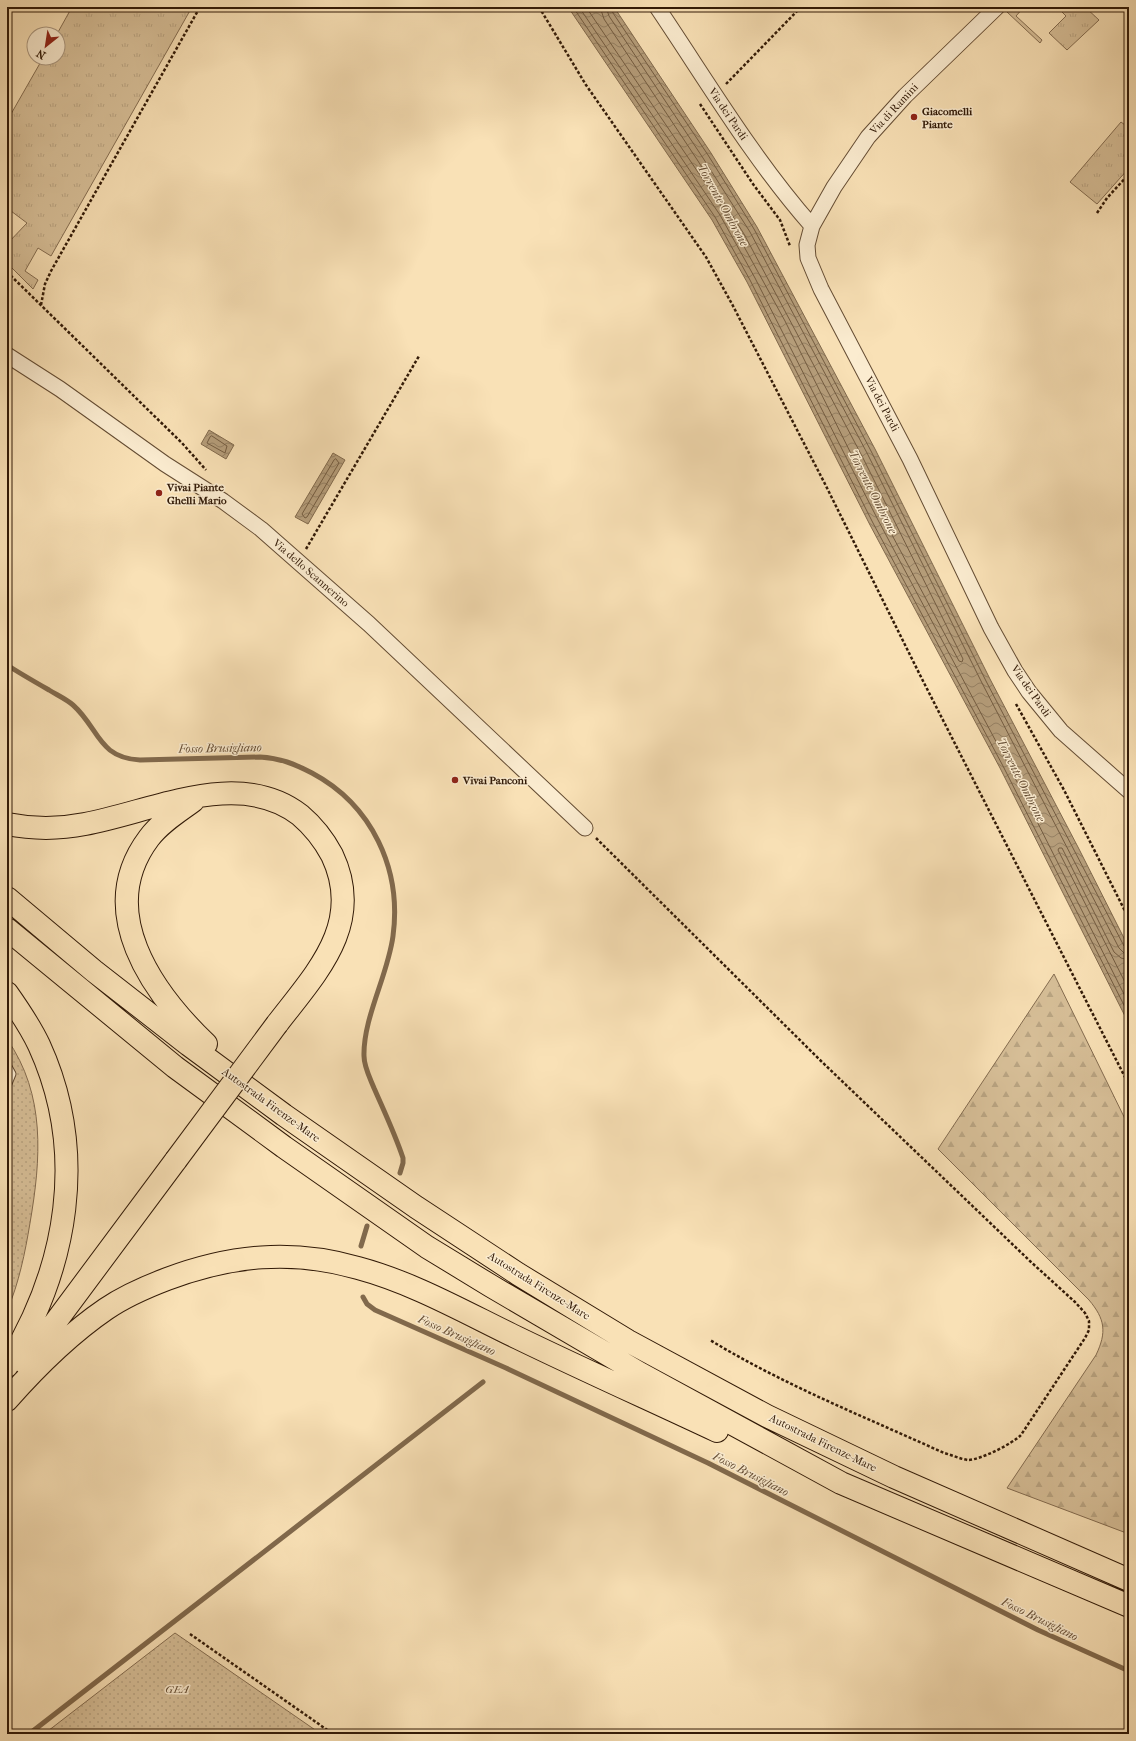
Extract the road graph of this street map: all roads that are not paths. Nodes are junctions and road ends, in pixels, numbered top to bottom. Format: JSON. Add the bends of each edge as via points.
{"nodes":[{"id":1,"x":657,"y":7,"type":"edge"},
{"id":2,"x":997,"y":7,"type":"edge"},
{"id":3,"x":812,"y":226,"type":"junction"},
{"id":4,"x":7,"y":355,"type":"edge"},
{"id":5,"x":1129,"y":791,"type":"edge"},
{"id":6,"x":199,"y":797,"type":"junction"},
{"id":7,"x":7,"y":824,"type":"edge"},
{"id":8,"x":585,"y":828,"type":"road end"},
{"id":9,"x":7,"y":898,"type":"edge"},
{"id":10,"x":7,"y":929,"type":"edge"},
{"id":11,"x":7,"y":993,"type":"edge"},
{"id":12,"x":7,"y":1066,"type":"edge"},
{"id":13,"x":7,"y":1086,"type":"edge"},
{"id":14,"x":284,"y":1115,"type":"junction"},
{"id":15,"x":7,"y":1366,"type":"edge"},
{"id":16,"x":7,"y":1386,"type":"edge"},
{"id":17,"x":7,"y":1400,"type":"edge"},
{"id":18,"x":841,"y":1483,"type":"junction"},
{"id":19,"x":1129,"y":1580,"type":"edge"},
{"id":20,"x":1129,"y":1606,"type":"edge"}],
"edges":[{"from":1,"to":3,"type":"street","name":"Via dei Pardi","via":[[760,161]]},
{"from":2,"to":3,"type":"street","name":"Via di Ramini","via":[[883,119],[841,177]]},
{"from":3,"to":5,"type":"street","name":"Via dei Pardi","via":[[807,252],[812,272],[910,459],[991,628],[1019,676],[1054,723]]},
{"from":4,"to":8,"type":"street","name":"Via dello Scannerino","via":[[60,389],[165,464],[228,504],[299,561],[370,624]]},
{"from":6,"to":7,"type":"highway","via":[[84,825],[43,828]]},
{"from":6,"to":14,"type":"highway","via":[[158,827],[136,859],[128,888],[130,929],[139,957],[165,1000],[195,1033]]},
{"from":6,"to":16,"type":"highway","bridge":true,"via":[[251,794],[280,803],[306,820],[328,847],[341,884],[343,905],[335,940],[324,962]]},
{"from":9,"to":14,"type":"highway","name":"Autostrada Firenze-Mare","via":[[183,1041]]},
{"from":10,"to":18,"type":"highway","via":[[176,1067],[284,1147],[427,1247],[641,1374]]},
{"from":11,"to":15,"type":"highway","via":[[25,1018],[38,1044],[57,1096],[64,1127],[66,1178],[63,1223],[46,1289]]},
{"from":12,"to":13,"type":"lane","via":[[12,1074]]},
{"from":14,"to":19,"type":"highway","name":"Autostrada Firenze-Mare","via":[[429,1216],[518,1274],[660,1359],[767,1416],[894,1477]]},
{"from":17,"to":18,"type":"highway","via":[[67,1339],[131,1294],[209,1265],[264,1256],[293,1257],[358,1268],[408,1286],[722,1433]]},
{"from":18,"to":20,"type":"highway"}]}
